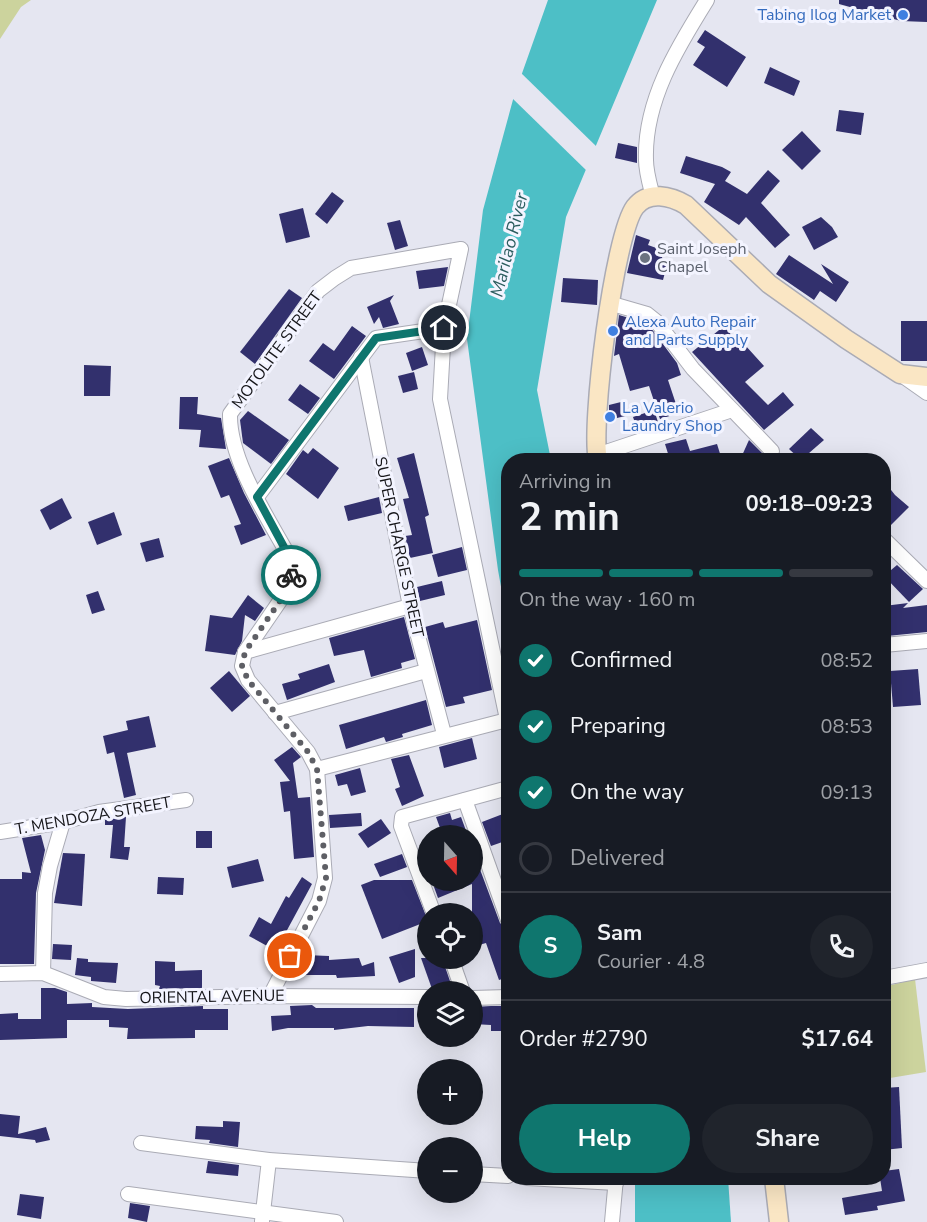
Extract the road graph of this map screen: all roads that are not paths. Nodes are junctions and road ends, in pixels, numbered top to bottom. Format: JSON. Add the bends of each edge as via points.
{"nodes":[{"id":1,"x":707,"y":0,"type":"edge"},
{"id":2,"x":653,"y":197,"type":"junction"},
{"id":3,"x":609,"y":303,"type":"junction"},
{"id":4,"x":444,"y":328,"type":"junction"},
{"id":5,"x":361,"y":357,"type":"junction"},
{"id":6,"x":900,"y":374,"type":"junction"},
{"id":7,"x":927,"y":377,"type":"edge"},
{"id":8,"x":927,"y":393,"type":"edge"},
{"id":9,"x":732,"y":410,"type":"junction"},
{"id":10,"x":772,"y":451,"type":"dead end"},
{"id":11,"x":598,"y":453,"type":"edge"},
{"id":12,"x":612,"y":453,"type":"edge"},
{"id":13,"x":257,"y":497,"type":"junction"},
{"id":14,"x":891,"y":546,"type":"edge"},
{"id":15,"x":927,"y":581,"type":"edge"},
{"id":16,"x":410,"y":606,"type":"junction"},
{"id":17,"x":927,"y":641,"type":"edge"},
{"id":18,"x":891,"y":644,"type":"edge"},
{"id":19,"x":245,"y":652,"type":"junction"},
{"id":20,"x":426,"y":671,"type":"junction"},
{"id":21,"x":501,"y":689,"type":"edge"},
{"id":22,"x":275,"y":713,"type":"junction"},
{"id":23,"x":501,"y":723,"type":"edge"},
{"id":24,"x":444,"y":734,"type":"junction"},
{"id":25,"x":317,"y":769,"type":"junction"},
{"id":26,"x":501,"y":790,"type":"edge"},
{"id":27,"x":186,"y":800,"type":"dead end"},
{"id":28,"x":465,"y":800,"type":"junction"},
{"id":29,"x":63,"y":822,"type":"junction"},
{"id":30,"x":0,"y":832,"type":"edge"},
{"id":31,"x":501,"y":900,"type":"edge"},
{"id":32,"x":430,"y":903,"type":"edge"},
{"id":33,"x":927,"y":970,"type":"edge"},
{"id":34,"x":43,"y":973,"type":"junction"},
{"id":35,"x":0,"y":974,"type":"edge"},
{"id":36,"x":891,"y":977,"type":"edge"},
{"id":37,"x":270,"y":996,"type":"junction"},
{"id":38,"x":417,"y":997,"type":"edge"},
{"id":39,"x":501,"y":997,"type":"edge"},
{"id":40,"x":483,"y":998,"type":"edge"},
{"id":41,"x":141,"y":1143,"type":"dead end"},
{"id":42,"x":269,"y":1160,"type":"junction"},
{"id":43,"x":417,"y":1170,"type":"edge"},
{"id":44,"x":483,"y":1175,"type":"edge"},
{"id":45,"x":501,"y":1176,"type":"edge"},
{"id":46,"x":616,"y":1185,"type":"edge"},
{"id":47,"x":775,"y":1185,"type":"edge"},
{"id":48,"x":128,"y":1194,"type":"dead end"},
{"id":49,"x":263,"y":1218,"type":"edge"},
{"id":50,"x":336,"y":1222,"type":"edge"},
{"id":51,"x":612,"y":1222,"type":"edge"},
{"id":52,"x":779,"y":1222,"type":"edge"}],
"edges":[{"from":1,"to":2,"type":"street","via":[[666,70],[648,122],[646,161]]},
{"from":2,"to":3,"type":"main road","via":[[635,208],[624,234]]},
{"from":2,"to":6,"type":"main road","via":[[672,197],[686,205],[770,284]]},
{"from":3,"to":9,"type":"street","via":[[647,314],[657,322],[693,369]]},
{"from":3,"to":11,"type":"main road","via":[[599,396]]},
{"from":4,"to":5,"type":"street","via":[[376,338]]},
{"from":4,"to":13,"type":"street","name":"MOTOLITE STREET","via":[[460,249],[351,268],[318,291],[230,414],[231,435]]},
{"from":4,"to":21,"type":"street","via":[[440,399]]},
{"from":5,"to":13,"type":"street"},
{"from":5,"to":16,"type":"street","name":"SUPER CHARGE STREET"},
{"from":6,"to":7,"type":"main road"},
{"from":6,"to":8,"type":"street"},
{"from":9,"to":10,"type":"street"},
{"from":9,"to":12,"type":"street"},
{"from":13,"to":19,"type":"street","name":"MOTOLITE STREET","via":[[291,560],[291,574],[284,595]]},
{"from":14,"to":15,"type":"street"},
{"from":16,"to":19,"type":"street"},
{"from":16,"to":20,"type":"street","name":"SUPER CHARGE STREET"},
{"from":17,"to":18,"type":"street"},
{"from":19,"to":22,"type":"street","via":[[242,666],[248,680]]},
{"from":20,"to":22,"type":"street"},
{"from":20,"to":24,"type":"street","name":"SUPER CHARGE STREET"},
{"from":22,"to":25,"type":"street"},
{"from":23,"to":24,"type":"street"},
{"from":24,"to":25,"type":"street"},
{"from":25,"to":37,"type":"street","via":[[326,878],[319,901]]},
{"from":26,"to":28,"type":"street"},
{"from":27,"to":29,"type":"street","name":"T. MENDOZA STREET","via":[[99,812]]},
{"from":28,"to":31,"type":"street"},
{"from":28,"to":32,"type":"street","via":[[402,817],[400,821]]},
{"from":29,"to":30,"type":"street","name":"T. MENDOZA STREET"},
{"from":29,"to":34,"type":"street","via":[[45,893]]},
{"from":33,"to":36,"type":"street"},
{"from":34,"to":35,"type":"street","name":"ORIENTAL AVENUE"},
{"from":34,"to":37,"type":"street","name":"ORIENTAL AVENUE","via":[[104,997]]},
{"from":37,"to":38,"type":"street","name":"ORIENTAL AVENUE"},
{"from":39,"to":40,"type":"street"},
{"from":41,"to":42,"type":"street"},
{"from":42,"to":43,"type":"street"},
{"from":42,"to":49,"type":"street"},
{"from":44,"to":45,"type":"street"},
{"from":46,"to":51,"type":"street"},
{"from":47,"to":52,"type":"main road"},
{"from":48,"to":49,"type":"street"},
{"from":49,"to":50,"type":"street"}]}
